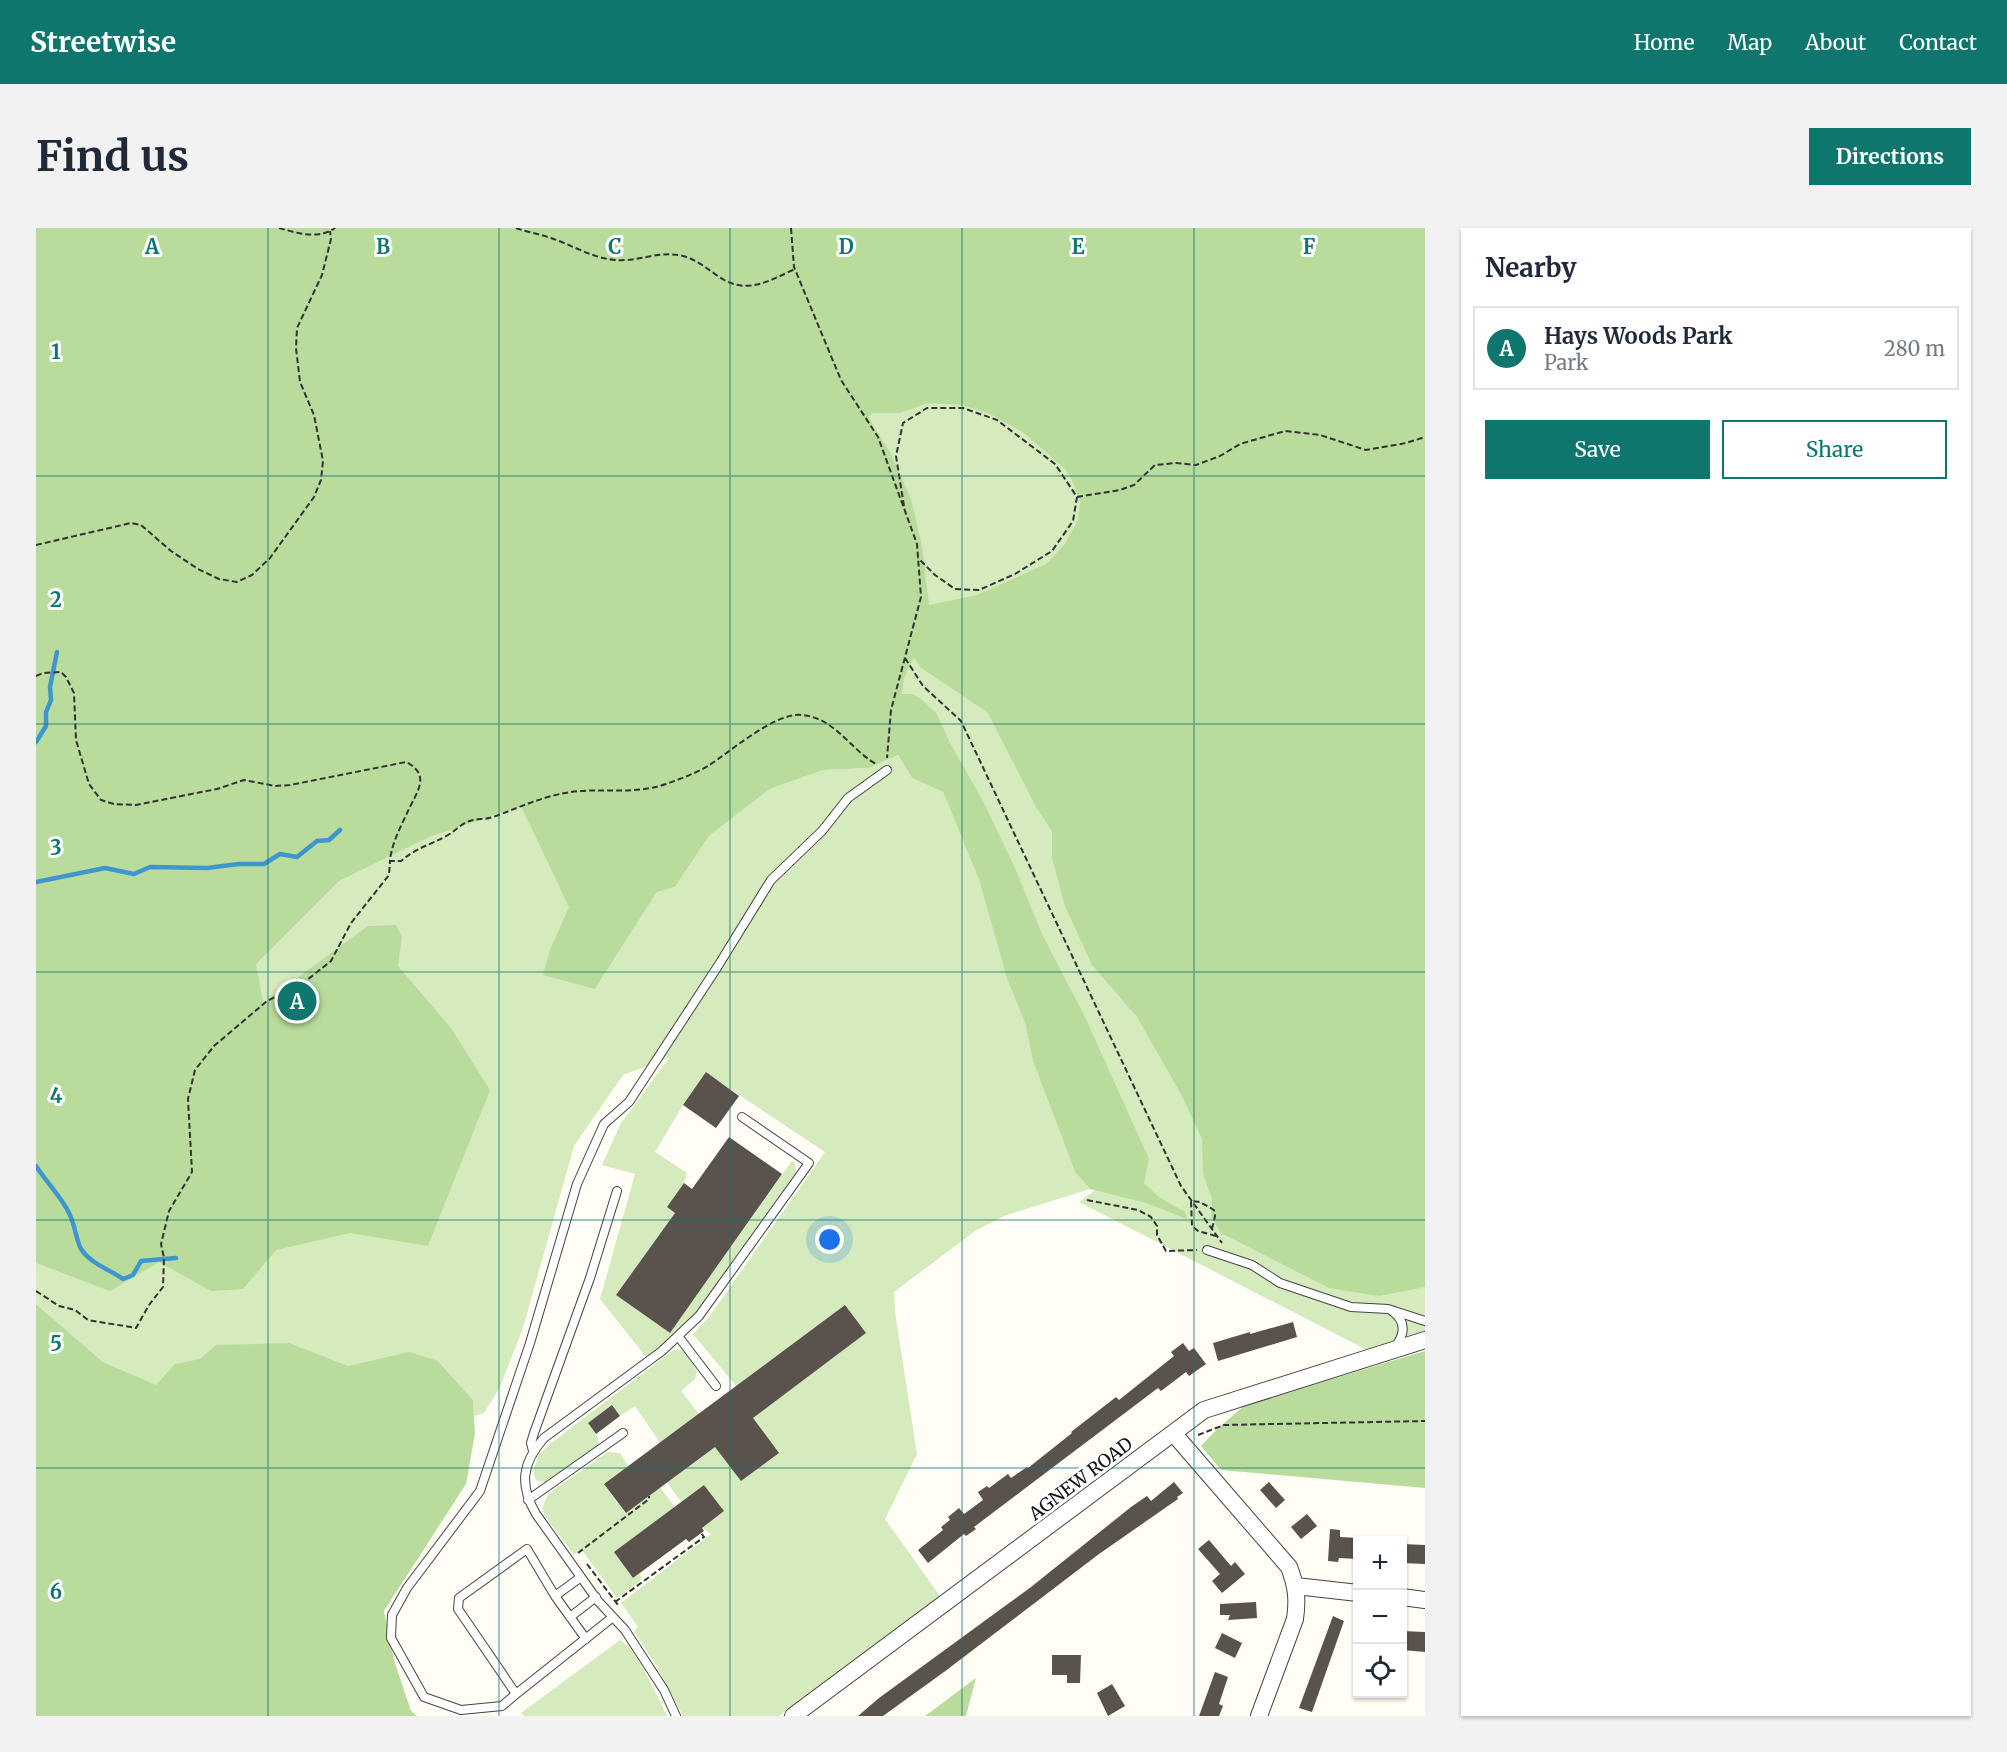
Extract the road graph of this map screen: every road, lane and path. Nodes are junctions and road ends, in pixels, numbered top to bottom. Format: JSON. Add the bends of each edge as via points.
{"nodes":[{"id":1,"x":279,"y":228,"type":"edge"},
{"id":2,"x":335,"y":228,"type":"edge"},
{"id":3,"x":516,"y":228,"type":"edge"},
{"id":4,"x":791,"y":228,"type":"edge"},
{"id":5,"x":330,"y":231,"type":"junction"},
{"id":6,"x":795,"y":269,"type":"junction"},
{"id":7,"x":1425,"y":437,"type":"edge"},
{"id":8,"x":1077,"y":497,"type":"junction"},
{"id":9,"x":905,"y":513,"type":"junction"},
{"id":10,"x":36,"y":545,"type":"edge"},
{"id":11,"x":918,"y":558,"type":"junction"},
{"id":12,"x":905,"y":658,"type":"junction"},
{"id":13,"x":36,"y":676,"type":"edge"},
{"id":14,"x":886,"y":770,"type":"junction"},
{"id":15,"x":390,"y":861,"type":"junction"},
{"id":16,"x":742,"y":1117,"type":"dead end"},
{"id":17,"x":617,"y":1191,"type":"dead end"},
{"id":18,"x":1087,"y":1200,"type":"dead end"},
{"id":19,"x":1191,"y":1201,"type":"junction"},
{"id":20,"x":1212,"y":1228,"type":"junction"},
{"id":21,"x":1217,"y":1236,"type":"junction"},
{"id":22,"x":1207,"y":1250,"type":"joint"},
{"id":23,"x":1232,"y":1257,"type":"junction"},
{"id":24,"x":36,"y":1290,"type":"edge"},
{"id":25,"x":1388,"y":1309,"type":"junction"},
{"id":26,"x":1425,"y":1320,"type":"edge"},
{"id":27,"x":678,"y":1336,"type":"junction"},
{"id":28,"x":1425,"y":1340,"type":"edge"},
{"id":29,"x":1389,"y":1352,"type":"junction"},
{"id":30,"x":716,"y":1386,"type":"dead end"},
{"id":31,"x":1425,"y":1421,"type":"edge"},
{"id":32,"x":623,"y":1433,"type":"dead end"},
{"id":33,"x":1174,"y":1434,"type":"junction"},
{"id":34,"x":532,"y":1451,"type":"junction"},
{"id":35,"x":649,"y":1496,"type":"dead end"},
{"id":36,"x":528,"y":1500,"type":"junction"},
{"id":37,"x":701,"y":1533,"type":"dead end"},
{"id":38,"x":581,"y":1578,"type":"junction"},
{"id":39,"x":1296,"y":1586,"type":"junction"},
{"id":40,"x":1353,"y":1592,"type":"edge"},
{"id":41,"x":555,"y":1596,"type":"junction"},
{"id":42,"x":596,"y":1597,"type":"junction"},
{"id":43,"x":1407,"y":1598,"type":"edge"},
{"id":44,"x":1425,"y":1600,"type":"edge"},
{"id":45,"x":616,"y":1602,"type":"junction"},
{"id":46,"x":605,"y":1608,"type":"junction"},
{"id":47,"x":623,"y":1611,"type":"dead end"},
{"id":48,"x":570,"y":1617,"type":"junction"},
{"id":49,"x":613,"y":1617,"type":"junction"},
{"id":50,"x":586,"y":1640,"type":"junction"},
{"id":51,"x":516,"y":1694,"type":"junction"},
{"id":52,"x":676,"y":1716,"type":"edge"},
{"id":53,"x":793,"y":1716,"type":"edge"},
{"id":54,"x":1259,"y":1716,"type":"edge"}],
"edges":[{"from":1,"to":5,"type":"path","via":[[312,235]]},
{"from":2,"to":5,"type":"path"},
{"from":3,"to":6,"type":"path","via":[[613,260],[666,254],[685,256],[738,286],[754,286]]},
{"from":4,"to":6,"type":"path"},
{"from":5,"to":10,"type":"path","via":[[322,275],[297,328],[296,348],[300,382],[319,438],[321,480],[314,497],[270,558],[252,575],[237,582],[219,579],[171,551],[141,525],[131,523]]},
{"from":6,"to":9,"type":"path","via":[[841,380],[878,437]]},
{"from":7,"to":8,"type":"path","via":[[1366,450],[1320,435],[1285,432],[1240,444],[1196,465],[1155,465],[1127,487]]},
{"from":8,"to":9,"type":"path","via":[[1055,464],[997,420],[963,408],[927,408],[903,423],[896,456]]},
{"from":8,"to":11,"type":"path","via":[[1073,521],[1052,551],[979,590],[955,589]]},
{"from":9,"to":11,"type":"path"},
{"from":11,"to":12,"type":"path","via":[[921,597]]},
{"from":12,"to":14,"type":"path","via":[[891,710]]},
{"from":12,"to":19,"type":"path","via":[[923,686],[961,721]]},
{"from":13,"to":15,"type":"path","via":[[61,672],[66,677],[74,693],[76,740],[89,784],[101,800],[114,804],[136,805],[244,780],[275,786],[406,762],[414,766],[419,773],[419,792],[407,812]]},
{"from":14,"to":15,"type":"path","via":[[865,758],[832,726],[800,714],[773,722],[684,778],[655,788],[581,791],[542,798],[491,818],[468,821],[401,861]]},
{"from":14,"to":51,"type":"lane","via":[[848,798],[822,831],[771,880],[629,1102],[604,1124],[577,1184],[530,1343],[480,1491],[407,1588],[392,1615],[392,1638],[424,1697],[461,1710],[502,1706]]},
{"from":15,"to":24,"type":"path","via":[[389,875],[351,923],[331,961],[302,984],[267,1001],[214,1046],[195,1070],[188,1099],[192,1172],[169,1211],[161,1244],[163,1287],[140,1324],[136,1328],[88,1320]]},
{"from":16,"to":27,"type":"lane","via":[[809,1163],[699,1316]]},
{"from":17,"to":34,"type":"lane","via":[[534,1433]]},
{"from":18,"to":22,"type":"path","via":[[1138,1210],[1150,1217],[1166,1251]]},
{"from":19,"to":20,"type":"path"},
{"from":19,"to":20,"type":"path","via":[[1214,1210]]},
{"from":19,"to":21,"type":"path","via":[[1192,1226],[1198,1232]]},
{"from":20,"to":21,"type":"path"},
{"from":21,"to":23,"type":"path"},
{"from":22,"to":23,"type":"lane"},
{"from":23,"to":25,"type":"lane","via":[[1290,1287],[1351,1307]]},
{"from":25,"to":26,"type":"lane"},
{"from":25,"to":29,"type":"lane","via":[[1400,1317],[1404,1327]]},
{"from":27,"to":30,"type":"lane"},
{"from":27,"to":34,"type":"lane"},
{"from":28,"to":29,"type":"street","name":"AGNEW ROAD"},
{"from":29,"to":33,"type":"street","name":"AGNEW ROAD","via":[[1204,1410]]},
{"from":31,"to":33,"type":"path","via":[[1224,1425],[1196,1436]]},
{"from":32,"to":36,"type":"lane"},
{"from":33,"to":39,"type":"street","via":[[1289,1567]]},
{"from":33,"to":53,"type":"street","name":"AGNEW ROAD"},
{"from":34,"to":36,"type":"lane","via":[[524,1483]]},
{"from":35,"to":45,"type":"path","via":[[578,1552]]},
{"from":36,"to":38,"type":"lane"},
{"from":37,"to":45,"type":"path","via":[[704,1537]]},
{"from":38,"to":41,"type":"lane"},
{"from":38,"to":42,"type":"lane"},
{"from":39,"to":40,"type":"street"},
{"from":39,"to":54,"type":"street","via":[[1294,1619]]},
{"from":41,"to":48,"type":"lane"},
{"from":41,"to":51,"type":"lane","via":[[527,1549],[459,1598],[458,1609]]},
{"from":42,"to":46,"type":"lane"},
{"from":42,"to":48,"type":"lane"},
{"from":43,"to":44,"type":"street"},
{"from":45,"to":46,"type":"path"},
{"from":45,"to":47,"type":"path"},
{"from":46,"to":49,"type":"lane"},
{"from":48,"to":50,"type":"lane"},
{"from":49,"to":50,"type":"lane"},
{"from":49,"to":52,"type":"lane","via":[[664,1690]]},
{"from":50,"to":51,"type":"lane"}]}
